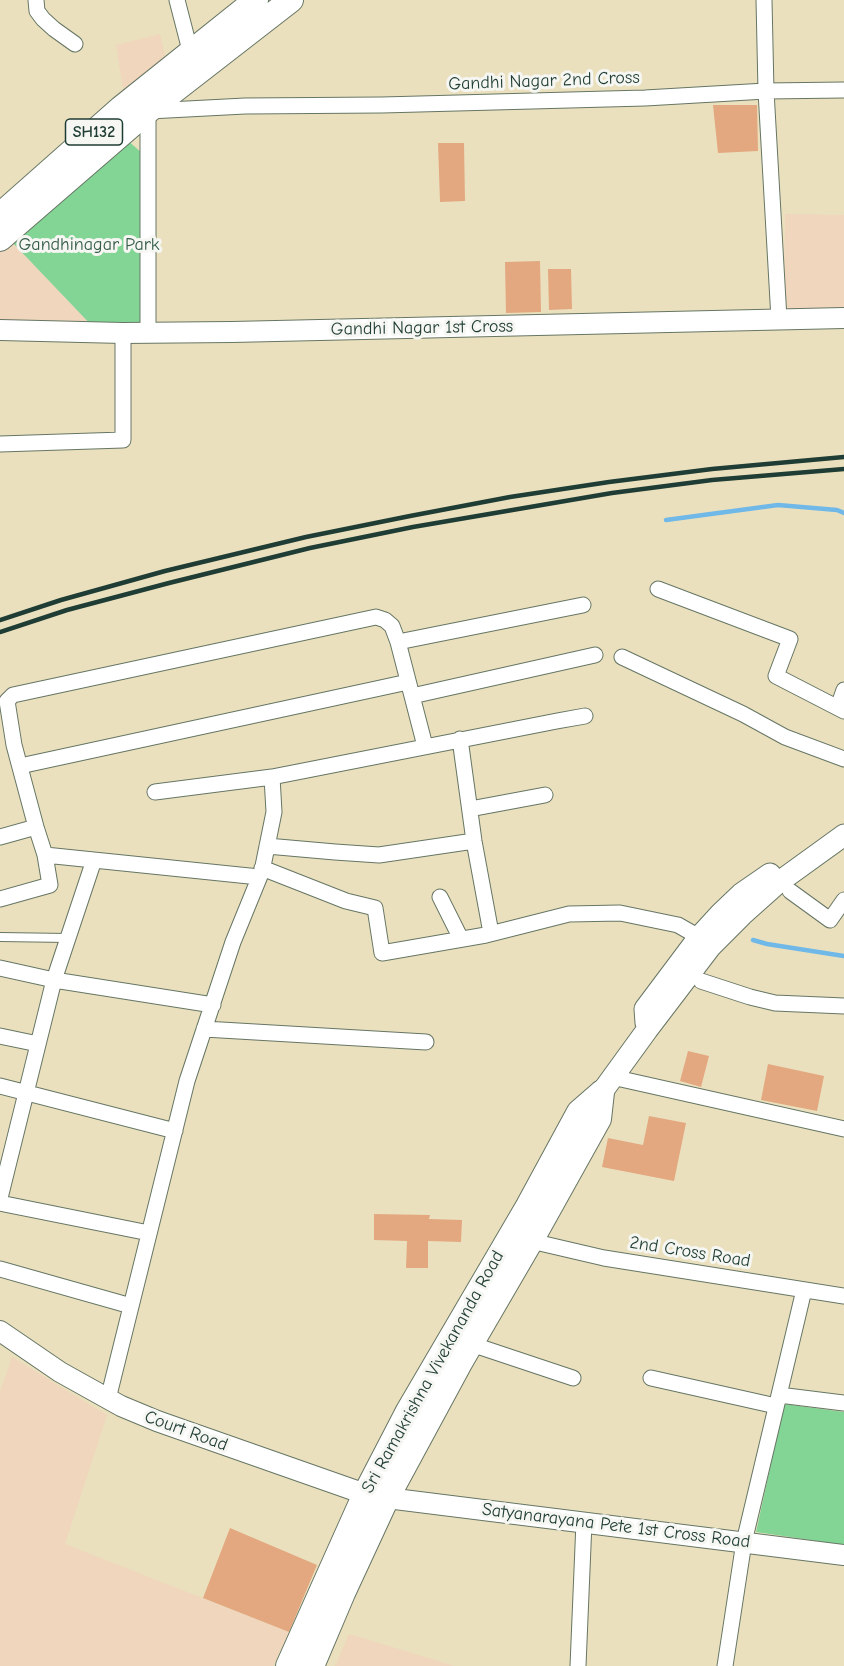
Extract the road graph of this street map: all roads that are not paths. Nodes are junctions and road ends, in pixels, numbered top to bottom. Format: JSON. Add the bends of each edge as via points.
{"nodes":[{"id":1,"x":36,"y":0,"type":"edge"},
{"id":2,"x":177,"y":0,"type":"edge"},
{"id":3,"x":256,"y":0,"type":"edge"},
{"id":4,"x":291,"y":0,"type":"edge"},
{"id":5,"x":764,"y":0,"type":"edge"},
{"id":6,"x":75,"y":44,"type":"dead end"},
{"id":7,"x":196,"y":56,"type":"junction"},
{"id":8,"x":844,"y":90,"type":"edge"},
{"id":9,"x":766,"y":91,"type":"junction"},
{"id":10,"x":140,"y":105,"type":"junction"},
{"id":11,"x":0,"y":215,"type":"edge"},
{"id":12,"x":0,"y":239,"type":"edge"},
{"id":13,"x":844,"y":318,"type":"edge"},
{"id":14,"x":779,"y":319,"type":"junction"},
{"id":15,"x":0,"y":330,"type":"edge"},
{"id":16,"x":123,"y":333,"type":"junction"},
{"id":17,"x":148,"y":333,"type":"junction"},
{"id":18,"x":0,"y":444,"type":"edge"},
{"id":19,"x":658,"y":589,"type":"dead end"},
{"id":20,"x":583,"y":605,"type":"dead end"},
{"id":21,"x":398,"y":642,"type":"junction"},
{"id":22,"x":595,"y":655,"type":"dead end"},
{"id":23,"x":622,"y":657,"type":"dead end"},
{"id":24,"x":410,"y":689,"type":"junction"},
{"id":25,"x":844,"y":690,"type":"edge"},
{"id":26,"x":841,"y":709,"type":"edge"},
{"id":27,"x":585,"y":716,"type":"dead end"},
{"id":28,"x":460,"y":740,"type":"junction"},
{"id":29,"x":425,"y":746,"type":"junction"},
{"id":30,"x":7,"y":747,"type":"edge"},
{"id":31,"x":844,"y":759,"type":"edge"},
{"id":32,"x":20,"y":766,"type":"junction"},
{"id":33,"x":272,"y":777,"type":"junction"},
{"id":34,"x":155,"y":792,"type":"dead end"},
{"id":35,"x":545,"y":795,"type":"dead end"},
{"id":36,"x":470,"y":809,"type":"junction"},
{"id":37,"x":844,"y":820,"type":"edge"},
{"id":38,"x":36,"y":826,"type":"junction"},
{"id":39,"x":844,"y":835,"type":"edge"},
{"id":40,"x":0,"y":837,"type":"edge"},
{"id":41,"x":474,"y":842,"type":"junction"},
{"id":42,"x":267,"y":846,"type":"junction"},
{"id":43,"x":844,"y":852,"type":"edge"},
{"id":44,"x":45,"y":855,"type":"junction"},
{"id":45,"x":94,"y":860,"type":"junction"},
{"id":46,"x":261,"y":873,"type":"junction"},
{"id":47,"x":790,"y":891,"type":"junction"},
{"id":48,"x":440,"y":897,"type":"dead end"},
{"id":49,"x":0,"y":899,"type":"edge"},
{"id":50,"x":844,"y":900,"type":"edge"},
{"id":51,"x":491,"y":933,"type":"junction"},
{"id":52,"x":0,"y":937,"type":"edge"},
{"id":53,"x":699,"y":937,"type":"junction"},
{"id":54,"x":68,"y":938,"type":"junction"},
{"id":55,"x":461,"y":939,"type":"junction"},
{"id":56,"x":0,"y":968,"type":"edge"},
{"id":57,"x":54,"y":980,"type":"junction"},
{"id":58,"x":701,"y":981,"type":"junction"},
{"id":59,"x":213,"y":1005,"type":"junction"},
{"id":60,"x":844,"y":1006,"type":"edge"},
{"id":61,"x":204,"y":1029,"type":"junction"},
{"id":62,"x":646,"y":1030,"type":"junction"},
{"id":63,"x":0,"y":1036,"type":"edge"},
{"id":64,"x":426,"y":1042,"type":"dead end"},
{"id":65,"x":38,"y":1044,"type":"junction"},
{"id":66,"x":607,"y":1085,"type":"junction"},
{"id":67,"x":0,"y":1086,"type":"edge"},
{"id":68,"x":27,"y":1093,"type":"junction"},
{"id":69,"x":844,"y":1129,"type":"edge"},
{"id":70,"x":175,"y":1131,"type":"junction"},
{"id":71,"x":6,"y":1149,"type":"edge"},
{"id":72,"x":0,"y":1198,"type":"edge"},
{"id":73,"x":0,"y":1203,"type":"edge"},
{"id":74,"x":149,"y":1233,"type":"junction"},
{"id":75,"x":531,"y":1241,"type":"junction"},
{"id":76,"x":0,"y":1269,"type":"edge"},
{"id":77,"x":804,"y":1290,"type":"junction"},
{"id":78,"x":844,"y":1296,"type":"edge"},
{"id":79,"x":131,"y":1305,"type":"junction"},
{"id":80,"x":0,"y":1331,"type":"edge"},
{"id":81,"x":471,"y":1344,"type":"junction"},
{"id":82,"x":573,"y":1378,"type":"dead end"},
{"id":83,"x":651,"y":1378,"type":"dead end"},
{"id":84,"x":108,"y":1399,"type":"junction"},
{"id":85,"x":777,"y":1400,"type":"junction"},
{"id":86,"x":844,"y":1403,"type":"edge"},
{"id":87,"x":376,"y":1496,"type":"junction"},
{"id":88,"x":584,"y":1522,"type":"junction"},
{"id":89,"x":744,"y":1542,"type":"junction"},
{"id":90,"x":844,"y":1556,"type":"edge"},
{"id":91,"x":288,"y":1666,"type":"edge"},
{"id":92,"x":312,"y":1666,"type":"edge"},
{"id":93,"x":578,"y":1666,"type":"edge"},
{"id":94,"x":725,"y":1666,"type":"edge"}],
"edges":[{"from":1,"to":6,"type":"street","via":[[43,19]]},
{"from":2,"to":7,"type":"street"},
{"from":3,"to":7,"type":"main road","number":"SH132"},
{"from":4,"to":7,"type":"main road","number":"SH132"},
{"from":5,"to":9,"type":"street"},
{"from":7,"to":10,"type":"main road","number":"SH132"},
{"from":8,"to":9,"type":"street","name":"Gandhi Nagar 2nd Cross"},
{"from":9,"to":10,"type":"street","name":"Gandhi Nagar 2nd Cross","via":[[382,105]]},
{"from":9,"to":14,"type":"street"},
{"from":10,"to":11,"type":"main road","number":"SH132"},
{"from":10,"to":12,"type":"main road","number":"SH132"},
{"from":10,"to":17,"type":"street"},
{"from":13,"to":14,"type":"street","name":"Gandhi Nagar 1st Cross"},
{"from":14,"to":17,"type":"street","name":"Gandhi Nagar 1st Cross"},
{"from":15,"to":16,"type":"street","name":"Gandhi Nagar 1st Cross"},
{"from":16,"to":17,"type":"street","name":"Gandhi Nagar 1st Cross"},
{"from":16,"to":18,"type":"street","via":[[123,440]]},
{"from":19,"to":26,"type":"street","via":[[790,639],[776,676]]},
{"from":20,"to":21,"type":"street"},
{"from":21,"to":24,"type":"street"},
{"from":21,"to":30,"type":"street","via":[[392,626],[376,617],[13,695],[7,701]]},
{"from":22,"to":24,"type":"street"},
{"from":23,"to":31,"type":"street","via":[[785,737]]},
{"from":24,"to":29,"type":"street"},
{"from":24,"to":32,"type":"street"},
{"from":25,"to":26,"type":"street"},
{"from":27,"to":28,"type":"street"},
{"from":28,"to":29,"type":"street"},
{"from":28,"to":36,"type":"street"},
{"from":29,"to":33,"type":"street"},
{"from":30,"to":32,"type":"street"},
{"from":32,"to":38,"type":"street"},
{"from":33,"to":34,"type":"street"},
{"from":33,"to":42,"type":"street","via":[[274,812]]},
{"from":35,"to":36,"type":"street"},
{"from":36,"to":41,"type":"street"},
{"from":37,"to":53,"type":"main road","via":[[741,894]]},
{"from":38,"to":40,"type":"street"},
{"from":38,"to":44,"type":"street"},
{"from":39,"to":62,"type":"main road","via":[[778,882],[742,915],[711,946]]},
{"from":41,"to":42,"type":"street","via":[[379,855]]},
{"from":41,"to":51,"type":"street"},
{"from":42,"to":46,"type":"street"},
{"from":43,"to":47,"type":"main road","name":"Sri Ramakrishna Vivekananda Road"},
{"from":44,"to":45,"type":"street"},
{"from":44,"to":49,"type":"street","via":[[50,885]]},
{"from":45,"to":46,"type":"street"},
{"from":45,"to":54,"type":"street"},
{"from":46,"to":55,"type":"street","via":[[375,908],[382,953]]},
{"from":46,"to":59,"type":"street"},
{"from":47,"to":50,"type":"street","via":[[830,920]]},
{"from":47,"to":58,"type":"main road","name":"Sri Ramakrishna Vivekananda Road","via":[[750,925]]},
{"from":48,"to":55,"type":"street"},
{"from":51,"to":53,"type":"street","via":[[569,914],[620,913],[678,925]]},
{"from":51,"to":55,"type":"street"},
{"from":52,"to":54,"type":"lane"},
{"from":53,"to":62,"type":"main road","via":[[645,1009]]},
{"from":54,"to":57,"type":"street"},
{"from":56,"to":57,"type":"street"},
{"from":57,"to":59,"type":"street"},
{"from":57,"to":65,"type":"street"},
{"from":58,"to":60,"type":"street","via":[[775,1003]]},
{"from":58,"to":62,"type":"main road","name":"Sri Ramakrishna Vivekananda Road","via":[[668,1021]]},
{"from":59,"to":61,"type":"street"},
{"from":61,"to":64,"type":"street"},
{"from":61,"to":70,"type":"street"},
{"from":62,"to":66,"type":"main road","name":"Sri Ramakrishna Vivekananda Road"},
{"from":63,"to":65,"type":"street"},
{"from":65,"to":68,"type":"street"},
{"from":66,"to":69,"type":"street"},
{"from":66,"to":75,"type":"main road","name":"Sri Ramakrishna Vivekananda Road","via":[[599,1119]]},
{"from":66,"to":87,"type":"main road","name":"Sri Ramakrishna Vivekananda Road","via":[[579,1112],[408,1411]]},
{"from":67,"to":68,"type":"street"},
{"from":68,"to":70,"type":"street"},
{"from":68,"to":71,"type":"street"},
{"from":70,"to":74,"type":"street"},
{"from":71,"to":72,"type":"street"},
{"from":73,"to":74,"type":"street"},
{"from":74,"to":79,"type":"street"},
{"from":75,"to":77,"type":"street","name":"2nd Cross Road","via":[[604,1258]]},
{"from":75,"to":81,"type":"main road","name":"Sri Ramakrishna Vivekananda Road"},
{"from":76,"to":79,"type":"street"},
{"from":77,"to":78,"type":"street","name":"2nd Cross Road"},
{"from":77,"to":85,"type":"street"},
{"from":79,"to":84,"type":"street"},
{"from":80,"to":84,"type":"street","name":"Court Road"},
{"from":81,"to":82,"type":"street"},
{"from":81,"to":87,"type":"main road","name":"Sri Ramakrishna Vivekananda Road"},
{"from":83,"to":85,"type":"street"},
{"from":84,"to":87,"type":"street","name":"Court Road","via":[[157,1421]]},
{"from":85,"to":86,"type":"street"},
{"from":85,"to":89,"type":"street"},
{"from":87,"to":88,"type":"street","name":"Satyanarayana Pete 1st Cross Road"},
{"from":87,"to":91,"type":"main road","name":"Sri Ramakrishna Vivekananda Road"},
{"from":87,"to":92,"type":"main road","name":"Sri Ramakrishna Vivekananda Road","via":[[343,1593]]},
{"from":88,"to":89,"type":"street","name":"Satyanarayana Pete 1st Cross Road"},
{"from":88,"to":93,"type":"street"},
{"from":89,"to":90,"type":"street","name":"Satyanarayana Pete 1st Cross Road"},
{"from":89,"to":94,"type":"street"}]}
